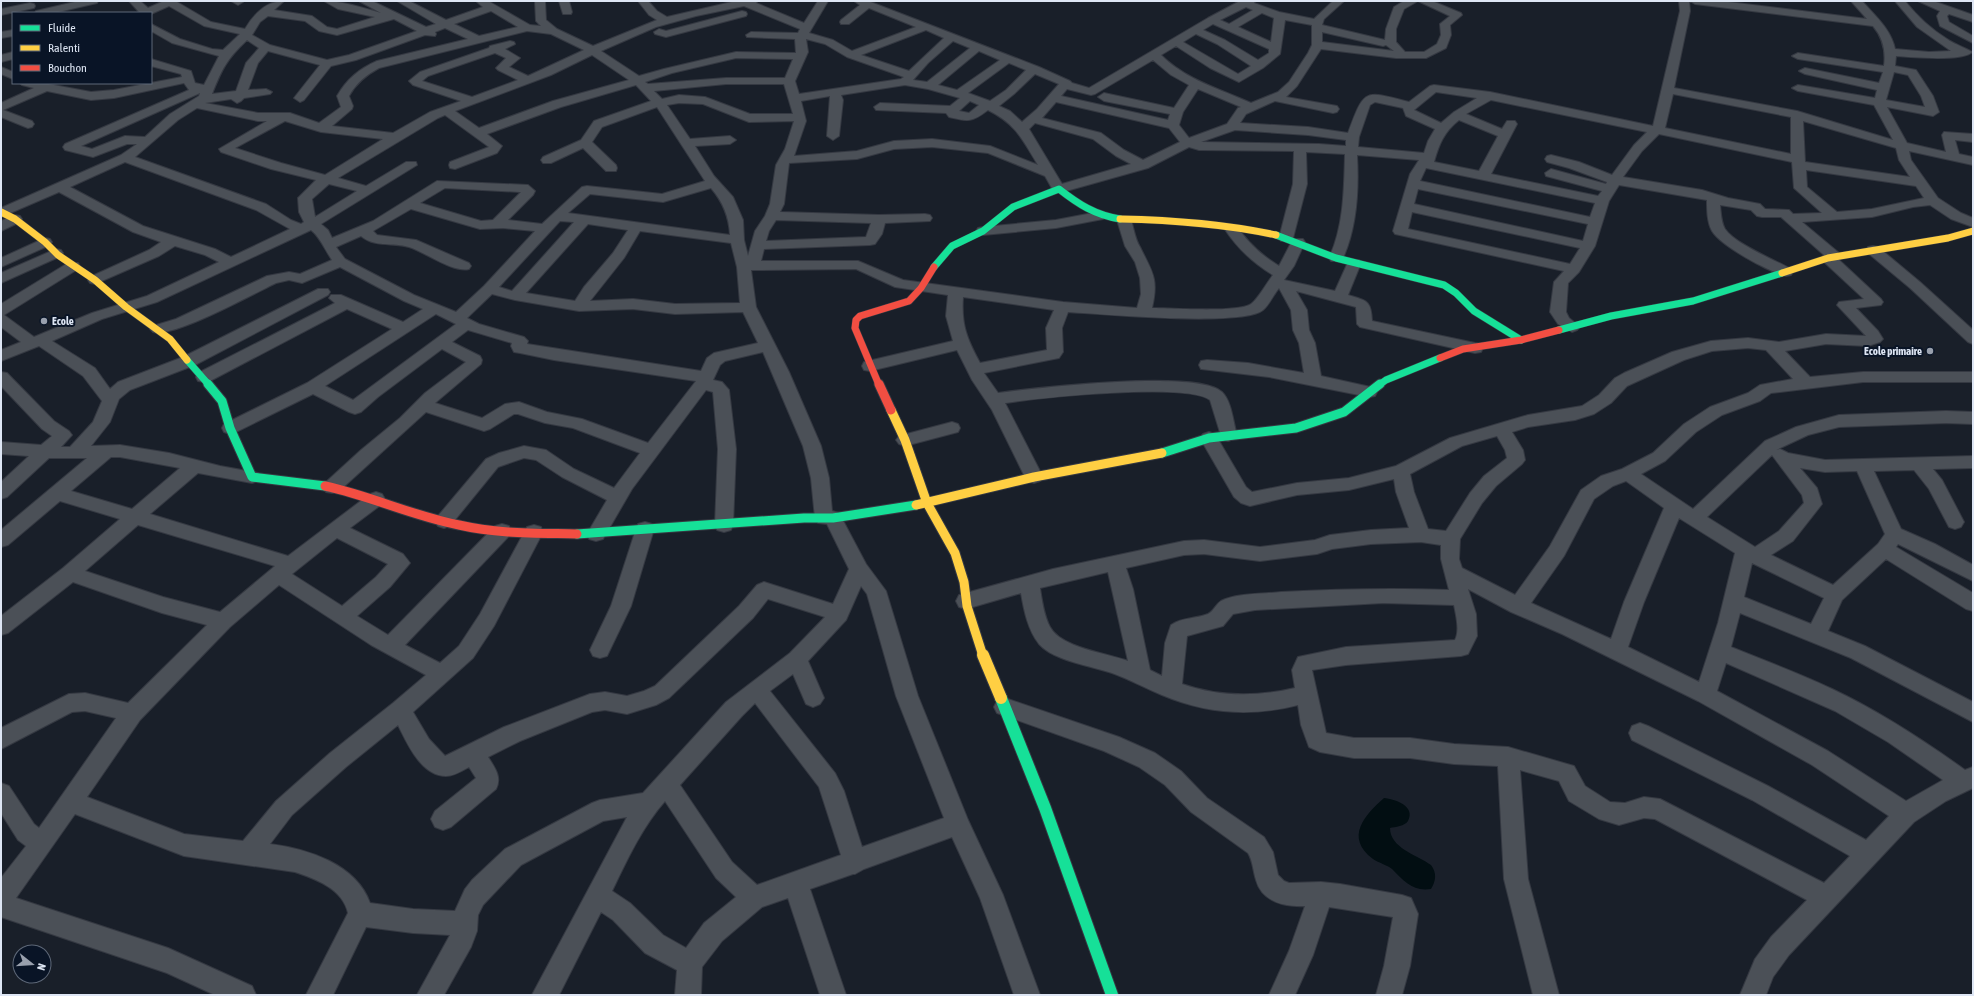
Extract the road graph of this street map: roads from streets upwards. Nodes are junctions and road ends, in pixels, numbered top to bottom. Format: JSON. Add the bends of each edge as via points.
{"nodes":[{"id":1,"x":134,"y":1,"type":"edge"},
{"id":2,"x":279,"y":1,"type":"edge"},
{"id":3,"x":329,"y":1,"type":"edge"},
{"id":4,"x":364,"y":1,"type":"edge"},
{"id":5,"x":402,"y":1,"type":"edge"},
{"id":6,"x":540,"y":1,"type":"edge"},
{"id":7,"x":564,"y":1,"type":"edge"},
{"id":8,"x":643,"y":1,"type":"edge"},
{"id":9,"x":824,"y":1,"type":"edge"},
{"id":10,"x":1339,"y":1,"type":"edge"},
{"id":11,"x":1413,"y":1,"type":"edge"},
{"id":12,"x":1423,"y":1,"type":"edge"},
{"id":13,"x":1685,"y":1,"type":"edge"},
{"id":14,"x":1854,"y":1,"type":"edge"},
{"id":15,"x":1900,"y":1,"type":"edge"},
{"id":16,"x":1923,"y":1,"type":"edge"},
{"id":17,"x":88,"y":2,"type":"edge"},
{"id":18,"x":171,"y":2,"type":"edge"},
{"id":19,"x":1247,"y":2,"type":"edge"},
{"id":20,"x":750,"y":3,"type":"edge"},
{"id":21,"x":863,"y":3,"type":"edge"},
{"id":22,"x":486,"y":4,"type":"edge"},
{"id":23,"x":33,"y":7,"type":"edge"},
{"id":24,"x":1946,"y":9,"type":"junction"},
{"id":25,"x":1260,"y":10,"type":"junction"},
{"id":26,"x":1,"y":12,"type":"edge"},
{"id":27,"x":91,"y":12,"type":"edge"},
{"id":28,"x":145,"y":12,"type":"edge"},
{"id":29,"x":148,"y":12,"type":"edge"},
{"id":30,"x":265,"y":12,"type":"junction"},
{"id":31,"x":567,"y":12,"type":"dead end"},
{"id":32,"x":1826,"y":12,"type":"junction"},
{"id":33,"x":1791,"y":13,"type":"junction"},
{"id":34,"x":390,"y":16,"type":"junction"},
{"id":35,"x":1280,"y":16,"type":"junction"},
{"id":36,"x":12,"y":18,"type":"edge"},
{"id":37,"x":1973,"y":19,"type":"edge"},
{"id":38,"x":1,"y":20,"type":"edge"},
{"id":39,"x":1212,"y":20,"type":"junction"},
{"id":40,"x":845,"y":22,"type":"dead end"},
{"id":41,"x":658,"y":23,"type":"junction"},
{"id":42,"x":1876,"y":23,"type":"junction"},
{"id":43,"x":444,"y":24,"type":"junction"},
{"id":44,"x":1316,"y":25,"type":"junction"},
{"id":45,"x":925,"y":27,"type":"junction"},
{"id":46,"x":527,"y":28,"type":"junction"},
{"id":47,"x":1229,"y":28,"type":"junction"},
{"id":48,"x":1833,"y":28,"type":"junction"},
{"id":49,"x":1195,"y":30,"type":"junction"},
{"id":50,"x":154,"y":31,"type":"edge"},
{"id":51,"x":425,"y":31,"type":"junction"},
{"id":52,"x":804,"y":31,"type":"junction"},
{"id":53,"x":553,"y":32,"type":"junction"},
{"id":54,"x":12,"y":33,"type":"edge"},
{"id":55,"x":247,"y":34,"type":"junction"},
{"id":56,"x":1,"y":35,"type":"edge"},
{"id":57,"x":751,"y":35,"type":"dead end"},
{"id":58,"x":1886,"y":35,"type":"junction"},
{"id":59,"x":952,"y":38,"type":"junction"},
{"id":60,"x":479,"y":40,"type":"junction"},
{"id":61,"x":1973,"y":40,"type":"edge"},
{"id":62,"x":1175,"y":41,"type":"junction"},
{"id":63,"x":589,"y":44,"type":"junction"},
{"id":64,"x":1391,"y":44,"type":"junction"},
{"id":65,"x":1317,"y":45,"type":"junction"},
{"id":66,"x":457,"y":46,"type":"junction"},
{"id":67,"x":266,"y":47,"type":"junction"},
{"id":68,"x":494,"y":48,"type":"junction"},
{"id":69,"x":940,"y":48,"type":"junction"},
{"id":70,"x":1276,"y":48,"type":"junction"},
{"id":71,"x":974,"y":51,"type":"junction"},
{"id":72,"x":1891,"y":52,"type":"junction"},
{"id":73,"x":1968,"y":52,"type":"edge"},
{"id":74,"x":226,"y":54,"type":"junction"},
{"id":75,"x":1154,"y":54,"type":"junction"},
{"id":76,"x":1405,"y":54,"type":"junction"},
{"id":77,"x":851,"y":55,"type":"junction"},
{"id":78,"x":12,"y":56,"type":"edge"},
{"id":79,"x":799,"y":56,"type":"junction"},
{"id":80,"x":1798,"y":56,"type":"dead end"},
{"id":81,"x":1,"y":58,"type":"edge"},
{"id":82,"x":1008,"y":59,"type":"junction"},
{"id":83,"x":152,"y":62,"type":"edge"},
{"id":84,"x":327,"y":63,"type":"junction"},
{"id":85,"x":1258,"y":66,"type":"junction"},
{"id":86,"x":1035,"y":69,"type":"junction"},
{"id":87,"x":1889,"y":69,"type":"junction"},
{"id":88,"x":1,"y":70,"type":"edge"},
{"id":89,"x":1805,"y":71,"type":"dead end"},
{"id":90,"x":12,"y":76,"type":"edge"},
{"id":91,"x":12,"y":78,"type":"edge"},
{"id":92,"x":152,"y":78,"type":"edge"},
{"id":93,"x":908,"y":78,"type":"junction"},
{"id":94,"x":188,"y":79,"type":"junction"},
{"id":95,"x":527,"y":80,"type":"junction"},
{"id":96,"x":790,"y":81,"type":"junction"},
{"id":97,"x":1,"y":83,"type":"edge"},
{"id":98,"x":166,"y":83,"type":"junction"},
{"id":99,"x":890,"y":83,"type":"junction"},
{"id":100,"x":75,"y":84,"type":"edge"},
{"id":101,"x":641,"y":84,"type":"junction"},
{"id":102,"x":33,"y":85,"type":"edge"},
{"id":103,"x":1065,"y":85,"type":"junction"},
{"id":104,"x":1195,"y":85,"type":"junction"},
{"id":105,"x":929,"y":86,"type":"junction"},
{"id":106,"x":1798,"y":88,"type":"dead end"},
{"id":107,"x":1884,"y":88,"type":"junction"},
{"id":108,"x":59,"y":90,"type":"junction"},
{"id":109,"x":1668,"y":90,"type":"junction"},
{"id":110,"x":266,"y":92,"type":"dead end"},
{"id":111,"x":1088,"y":92,"type":"junction"},
{"id":112,"x":835,"y":93,"type":"junction"},
{"id":113,"x":201,"y":95,"type":"junction"},
{"id":114,"x":964,"y":95,"type":"junction"},
{"id":115,"x":1490,"y":96,"type":"junction"},
{"id":116,"x":239,"y":97,"type":"junction"},
{"id":117,"x":300,"y":98,"type":"dead end"},
{"id":118,"x":795,"y":98,"type":"junction"},
{"id":119,"x":1054,"y":98,"type":"junction"},
{"id":120,"x":1275,"y":98,"type":"junction"},
{"id":121,"x":474,"y":101,"type":"junction"},
{"id":122,"x":658,"y":103,"type":"junction"},
{"id":123,"x":990,"y":105,"type":"junction"},
{"id":124,"x":1,"y":106,"type":"edge"},
{"id":125,"x":1411,"y":106,"type":"junction"},
{"id":126,"x":880,"y":107,"type":"junction"},
{"id":127,"x":1251,"y":107,"type":"junction"},
{"id":128,"x":1881,"y":107,"type":"junction"},
{"id":129,"x":1333,"y":109,"type":"dead end"},
{"id":130,"x":446,"y":110,"type":"junction"},
{"id":131,"x":953,"y":110,"type":"junction"},
{"id":132,"x":1177,"y":112,"type":"junction"},
{"id":133,"x":1,"y":113,"type":"edge"},
{"id":134,"x":1458,"y":115,"type":"junction"},
{"id":135,"x":1797,"y":115,"type":"junction"},
{"id":136,"x":283,"y":117,"type":"junction"},
{"id":137,"x":800,"y":117,"type":"junction"},
{"id":138,"x":1033,"y":118,"type":"junction"},
{"id":139,"x":877,"y":121,"type":"dead end"},
{"id":140,"x":28,"y":124,"type":"dead end"},
{"id":141,"x":1173,"y":125,"type":"junction"},
{"id":142,"x":1232,"y":126,"type":"junction"},
{"id":143,"x":321,"y":128,"type":"junction"},
{"id":144,"x":1022,"y":128,"type":"junction"},
{"id":145,"x":1443,"y":128,"type":"junction"},
{"id":146,"x":1657,"y":130,"type":"junction"},
{"id":147,"x":476,"y":133,"type":"junction"},
{"id":148,"x":833,"y":136,"type":"dead end"},
{"id":149,"x":396,"y":137,"type":"junction"},
{"id":150,"x":1353,"y":137,"type":"junction"},
{"id":151,"x":1973,"y":138,"type":"edge"},
{"id":152,"x":730,"y":140,"type":"dead end"},
{"id":153,"x":148,"y":141,"type":"junction"},
{"id":154,"x":585,"y":143,"type":"junction"},
{"id":155,"x":686,"y":143,"type":"junction"},
{"id":156,"x":1187,"y":143,"type":"junction"},
{"id":157,"x":1901,"y":146,"type":"junction"},
{"id":158,"x":1300,"y":148,"type":"junction"},
{"id":159,"x":1352,"y":151,"type":"junction"},
{"id":160,"x":124,"y":158,"type":"junction"},
{"id":161,"x":1954,"y":158,"type":"junction"},
{"id":162,"x":1551,"y":159,"type":"dead end"},
{"id":163,"x":547,"y":160,"type":"dead end"},
{"id":164,"x":784,"y":160,"type":"junction"},
{"id":165,"x":1426,"y":160,"type":"junction"},
{"id":166,"x":1973,"y":161,"type":"edge"},
{"id":167,"x":1799,"y":162,"type":"junction"},
{"id":168,"x":411,"y":165,"type":"dead end"},
{"id":169,"x":455,"y":165,"type":"dead end"},
{"id":170,"x":1143,"y":165,"type":"junction"},
{"id":171,"x":610,"y":168,"type":"dead end"},
{"id":172,"x":1048,"y":173,"type":"junction"},
{"id":173,"x":1551,"y":174,"type":"dead end"},
{"id":174,"x":1483,"y":176,"type":"junction"},
{"id":175,"x":326,"y":180,"type":"junction"},
{"id":176,"x":714,"y":183,"type":"junction"},
{"id":177,"x":1922,"y":183,"type":"junction"},
{"id":178,"x":1414,"y":184,"type":"junction"},
{"id":179,"x":1613,"y":184,"type":"junction"},
{"id":180,"x":61,"y":188,"type":"junction"},
{"id":181,"x":1059,"y":189,"type":"junction"},
{"id":182,"x":368,"y":190,"type":"junction"},
{"id":183,"x":1713,"y":197,"type":"junction"},
{"id":184,"x":1602,"y":201,"type":"junction"},
{"id":185,"x":1933,"y":201,"type":"junction"},
{"id":186,"x":408,"y":204,"type":"junction"},
{"id":187,"x":1408,"y":207,"type":"junction"},
{"id":188,"x":1,"y":212,"type":"edge"},
{"id":189,"x":557,"y":216,"type":"junction"},
{"id":190,"x":772,"y":216,"type":"junction"},
{"id":191,"x":1098,"y":216,"type":"junction"},
{"id":192,"x":1834,"y":216,"type":"junction"},
{"id":193,"x":925,"y":218,"type":"dead end"},
{"id":194,"x":1792,"y":218,"type":"junction"},
{"id":195,"x":15,"y":219,"type":"junction"},
{"id":196,"x":878,"y":219,"type":"junction"},
{"id":197,"x":585,"y":220,"type":"junction"},
{"id":198,"x":1124,"y":220,"type":"junction"},
{"id":199,"x":1596,"y":222,"type":"junction"},
{"id":200,"x":1973,"y":223,"type":"edge"},
{"id":201,"x":497,"y":224,"type":"junction"},
{"id":202,"x":306,"y":226,"type":"junction"},
{"id":203,"x":636,"y":226,"type":"junction"},
{"id":204,"x":1,"y":227,"type":"edge"},
{"id":205,"x":546,"y":228,"type":"junction"},
{"id":206,"x":1231,"y":228,"type":"junction"},
{"id":207,"x":364,"y":231,"type":"junction"},
{"id":208,"x":983,"y":231,"type":"junction"},
{"id":209,"x":1973,"y":231,"type":"edge"},
{"id":210,"x":737,"y":240,"type":"junction"},
{"id":211,"x":1292,"y":240,"type":"junction"},
{"id":212,"x":173,"y":241,"type":"junction"},
{"id":213,"x":328,"y":245,"type":"junction"},
{"id":214,"x":759,"y":245,"type":"junction"},
{"id":215,"x":1588,"y":246,"type":"junction"},
{"id":216,"x":51,"y":248,"type":"junction"},
{"id":217,"x":1873,"y":250,"type":"junction"},
{"id":218,"x":1831,"y":257,"type":"junction"},
{"id":219,"x":1336,"y":258,"type":"junction"},
{"id":220,"x":231,"y":262,"type":"junction"},
{"id":221,"x":340,"y":262,"type":"junction"},
{"id":222,"x":1,"y":263,"type":"edge"},
{"id":223,"x":1354,"y":263,"type":"junction"},
{"id":224,"x":73,"y":266,"type":"junction"},
{"id":225,"x":464,"y":266,"type":"dead end"},
{"id":226,"x":749,"y":266,"type":"junction"},
{"id":227,"x":1574,"y":269,"type":"junction"},
{"id":228,"x":1786,"y":272,"type":"junction"},
{"id":229,"x":1,"y":279,"type":"edge"},
{"id":230,"x":302,"y":279,"type":"junction"},
{"id":231,"x":95,"y":280,"type":"junction"},
{"id":232,"x":1280,"y":280,"type":"junction"},
{"id":233,"x":921,"y":288,"type":"junction"},
{"id":234,"x":489,"y":289,"type":"junction"},
{"id":235,"x":956,"y":291,"type":"junction"},
{"id":236,"x":323,"y":292,"type":"junction"},
{"id":237,"x":515,"y":296,"type":"junction"},
{"id":238,"x":1340,"y":297,"type":"junction"},
{"id":239,"x":346,"y":304,"type":"junction"},
{"id":240,"x":579,"y":306,"type":"junction"},
{"id":241,"x":126,"y":307,"type":"junction"},
{"id":242,"x":748,"y":307,"type":"junction"},
{"id":243,"x":1063,"y":307,"type":"junction"},
{"id":244,"x":435,"y":308,"type":"junction"},
{"id":245,"x":1,"y":311,"type":"edge"},
{"id":246,"x":1143,"y":313,"type":"junction"},
{"id":247,"x":1,"y":319,"type":"edge"},
{"id":248,"x":461,"y":321,"type":"junction"},
{"id":249,"x":1572,"y":327,"type":"junction"},
{"id":250,"x":405,"y":328,"type":"junction"},
{"id":251,"x":158,"y":329,"type":"junction"},
{"id":252,"x":1973,"y":339,"type":"edge"},
{"id":253,"x":1522,"y":340,"type":"junction"},
{"id":254,"x":36,"y":341,"type":"junction"},
{"id":255,"x":442,"y":343,"type":"junction"},
{"id":256,"x":962,"y":344,"type":"junction"},
{"id":257,"x":768,"y":346,"type":"junction"},
{"id":258,"x":1772,"y":347,"type":"junction"},
{"id":259,"x":1475,"y":348,"type":"junction"},
{"id":260,"x":1,"y":356,"type":"edge"},
{"id":261,"x":189,"y":361,"type":"junction"},
{"id":262,"x":1206,"y":365,"type":"dead end"},
{"id":263,"x":870,"y":366,"type":"junction"},
{"id":264,"x":976,"y":370,"type":"junction"},
{"id":265,"x":1,"y":377,"type":"edge"},
{"id":266,"x":1966,"y":377,"type":"edge"},
{"id":267,"x":204,"y":378,"type":"junction"},
{"id":268,"x":1313,"y":379,"type":"junction"},
{"id":269,"x":705,"y":380,"type":"junction"},
{"id":270,"x":1806,"y":382,"type":"junction"},
{"id":271,"x":313,"y":387,"type":"junction"},
{"id":272,"x":1973,"y":391,"type":"edge"},
{"id":273,"x":1369,"y":392,"type":"junction"},
{"id":274,"x":994,"y":398,"type":"junction"},
{"id":275,"x":109,"y":399,"type":"junction"},
{"id":276,"x":422,"y":405,"type":"junction"},
{"id":277,"x":1973,"y":418,"type":"edge"},
{"id":278,"x":230,"y":428,"type":"junction"},
{"id":279,"x":952,"y":428,"type":"dead end"},
{"id":280,"x":1502,"y":429,"type":"junction"},
{"id":281,"x":1228,"y":435,"type":"junction"},
{"id":282,"x":1209,"y":438,"type":"junction"},
{"id":283,"x":905,"y":440,"type":"junction"},
{"id":284,"x":1,"y":448,"type":"edge"},
{"id":285,"x":107,"y":451,"type":"junction"},
{"id":286,"x":651,"y":451,"type":"junction"},
{"id":287,"x":1776,"y":451,"type":"junction"},
{"id":288,"x":46,"y":452,"type":"junction"},
{"id":289,"x":75,"y":452,"type":"junction"},
{"id":290,"x":1973,"y":462,"type":"edge"},
{"id":291,"x":1919,"y":464,"type":"junction"},
{"id":292,"x":194,"y":466,"type":"junction"},
{"id":293,"x":1863,"y":466,"type":"junction"},
{"id":294,"x":1401,"y":471,"type":"junction"},
{"id":295,"x":1628,"y":473,"type":"junction"},
{"id":296,"x":252,"y":477,"type":"junction"},
{"id":297,"x":1034,"y":477,"type":"junction"},
{"id":298,"x":332,"y":487,"type":"junction"},
{"id":299,"x":1,"y":492,"type":"edge"},
{"id":300,"x":56,"y":492,"type":"junction"},
{"id":301,"x":618,"y":498,"type":"junction"},
{"id":302,"x":376,"y":499,"type":"junction"},
{"id":303,"x":928,"y":503,"type":"junction"},
{"id":304,"x":1674,"y":506,"type":"junction"},
{"id":305,"x":134,"y":518,"type":"junction"},
{"id":306,"x":828,"y":518,"type":"junction"},
{"id":307,"x":1694,"y":518,"type":"junction"},
{"id":308,"x":444,"y":521,"type":"junction"},
{"id":309,"x":1955,"y":522,"type":"dead end"},
{"id":310,"x":724,"y":525,"type":"junction"},
{"id":311,"x":645,"y":529,"type":"junction"},
{"id":312,"x":336,"y":530,"type":"junction"},
{"id":313,"x":502,"y":531,"type":"junction"},
{"id":314,"x":534,"y":532,"type":"junction"},
{"id":315,"x":596,"y":534,"type":"junction"},
{"id":316,"x":1421,"y":535,"type":"junction"},
{"id":317,"x":1451,"y":539,"type":"junction"},
{"id":318,"x":1,"y":540,"type":"edge"},
{"id":319,"x":1889,"y":542,"type":"junction"},
{"id":320,"x":1750,"y":552,"type":"junction"},
{"id":321,"x":1115,"y":563,"type":"junction"},
{"id":322,"x":859,"y":569,"type":"junction"},
{"id":323,"x":284,"y":570,"type":"junction"},
{"id":324,"x":1453,"y":572,"type":"junction"},
{"id":325,"x":70,"y":573,"type":"junction"},
{"id":326,"x":1973,"y":574,"type":"edge"},
{"id":327,"x":1029,"y":584,"type":"junction"},
{"id":328,"x":1835,"y":595,"type":"junction"},
{"id":329,"x":1462,"y":598,"type":"junction"},
{"id":330,"x":966,"y":601,"type":"junction"},
{"id":331,"x":1735,"y":602,"type":"junction"},
{"id":332,"x":1973,"y":603,"type":"edge"},
{"id":333,"x":1518,"y":606,"type":"junction"},
{"id":334,"x":838,"y":614,"type":"junction"},
{"id":335,"x":343,"y":617,"type":"junction"},
{"id":336,"x":223,"y":621,"type":"junction"},
{"id":337,"x":1,"y":628,"type":"edge"},
{"id":338,"x":1816,"y":635,"type":"junction"},
{"id":339,"x":390,"y":646,"type":"junction"},
{"id":340,"x":600,"y":650,"type":"dead end"},
{"id":341,"x":1720,"y":651,"type":"junction"},
{"id":342,"x":1616,"y":652,"type":"junction"},
{"id":343,"x":797,"y":659,"type":"junction"},
{"id":344,"x":441,"y":673,"type":"junction"},
{"id":345,"x":1141,"y":675,"type":"junction"},
{"id":346,"x":757,"y":689,"type":"junction"},
{"id":347,"x":1171,"y":689,"type":"junction"},
{"id":348,"x":1307,"y":694,"type":"junction"},
{"id":349,"x":1705,"y":695,"type":"junction"},
{"id":350,"x":813,"y":698,"type":"dead end"},
{"id":351,"x":1005,"y":707,"type":"junction"},
{"id":352,"x":401,"y":710,"type":"junction"},
{"id":353,"x":132,"y":713,"type":"junction"},
{"id":354,"x":1973,"y":713,"type":"edge"},
{"id":355,"x":1640,"y":733,"type":"dead end"},
{"id":356,"x":1,"y":739,"type":"edge"},
{"id":357,"x":474,"y":755,"type":"junction"},
{"id":358,"x":1508,"y":757,"type":"junction"},
{"id":359,"x":1968,"y":779,"type":"edge"},
{"id":360,"x":666,"y":783,"type":"junction"},
{"id":361,"x":1,"y":793,"type":"edge"},
{"id":362,"x":70,"y":802,"type":"junction"},
{"id":363,"x":649,"y":803,"type":"junction"},
{"id":364,"x":1906,"y":814,"type":"junction"},
{"id":365,"x":443,"y":819,"type":"dead end"},
{"id":366,"x":958,"y":824,"type":"junction"},
{"id":367,"x":42,"y":844,"type":"junction"},
{"id":368,"x":249,"y":852,"type":"junction"},
{"id":369,"x":1869,"y":854,"type":"junction"},
{"id":370,"x":855,"y":863,"type":"junction"},
{"id":371,"x":796,"y":884,"type":"junction"},
{"id":372,"x":1321,"y":894,"type":"junction"},
{"id":373,"x":597,"y":897,"type":"junction"},
{"id":374,"x":1826,"y":897,"type":"junction"},
{"id":375,"x":1,"y":898,"type":"edge"},
{"id":376,"x":754,"y":898,"type":"junction"},
{"id":377,"x":1,"y":905,"type":"edge"},
{"id":378,"x":360,"y":914,"type":"junction"},
{"id":379,"x":466,"y":924,"type":"junction"},
{"id":380,"x":690,"y":963,"type":"junction"},
{"id":381,"x":243,"y":995,"type":"edge"},
{"id":382,"x":319,"y":995,"type":"edge"},
{"id":383,"x":430,"y":995,"type":"edge"},
{"id":384,"x":546,"y":995,"type":"edge"},
{"id":385,"x":688,"y":995,"type":"edge"},
{"id":386,"x":833,"y":995,"type":"edge"},
{"id":387,"x":1027,"y":995,"type":"edge"},
{"id":388,"x":1112,"y":995,"type":"edge"},
{"id":389,"x":1282,"y":995,"type":"edge"},
{"id":390,"x":1389,"y":995,"type":"edge"},
{"id":391,"x":1546,"y":995,"type":"edge"},
{"id":392,"x":1753,"y":995,"type":"edge"}],
"edges":[{"from":1,"to":28,"type":"street"},
{"from":2,"to":30,"type":"street"},
{"from":3,"to":34,"type":"street","via":[[342,7]]},
{"from":4,"to":34,"type":"street"},
{"from":5,"to":43,"type":"street"},
{"from":6,"to":53,"type":"street","via":[[541,21]]},
{"from":7,"to":31,"type":"street"},
{"from":8,"to":41,"type":"street"},
{"from":9,"to":52,"type":"street"},
{"from":10,"to":44,"type":"street","via":[[1324,12]]},
{"from":11,"to":64,"type":"street","via":[[1399,7],[1391,29]]},
{"from":12,"to":76,"type":"street","via":[[1457,15],[1445,24],[1446,35],[1442,47],[1427,55]]},
{"from":13,"to":33,"type":"street"},
{"from":13,"to":109,"type":"street"},
{"from":14,"to":42,"type":"street"},
{"from":15,"to":73,"type":"street","via":[[1915,21],[1934,35]]},
{"from":16,"to":24,"type":"street"},
{"from":17,"to":23,"type":"street"},
{"from":17,"to":27,"type":"street"},
{"from":18,"to":29,"type":"street"},
{"from":18,"to":55,"type":"street","via":[[208,24]]},
{"from":19,"to":25,"type":"street"},
{"from":19,"to":39,"type":"street"},
{"from":20,"to":41,"type":"street"},
{"from":20,"to":52,"type":"street"},
{"from":21,"to":40,"type":"street"},
{"from":21,"to":45,"type":"street"},
{"from":22,"to":43,"type":"street"},
{"from":22,"to":46,"type":"street"},
{"from":23,"to":26,"type":"street"},
{"from":24,"to":37,"type":"street"},
{"from":24,"to":61,"type":"street","via":[[1942,16],[1944,24]]},
{"from":25,"to":35,"type":"street"},
{"from":25,"to":47,"type":"street"},
{"from":30,"to":34,"type":"street","via":[[308,18],[323,29],[337,32]]},
{"from":30,"to":55,"type":"street"},
{"from":32,"to":33,"type":"street"},
{"from":32,"to":42,"type":"street"},
{"from":32,"to":48,"type":"street"},
{"from":33,"to":48,"type":"street","via":[[1792,21],[1796,23]]},
{"from":34,"to":51,"type":"street"},
{"from":35,"to":44,"type":"street"},
{"from":35,"to":70,"type":"street"},
{"from":36,"to":38,"type":"street"},
{"from":39,"to":47,"type":"street"},
{"from":39,"to":49,"type":"street"},
{"from":41,"to":63,"type":"street"},
{"from":42,"to":58,"type":"street"},
{"from":43,"to":51,"type":"street"},
{"from":43,"to":60,"type":"street"},
{"from":44,"to":64,"type":"street"},
{"from":44,"to":65,"type":"street"},
{"from":45,"to":59,"type":"street"},
{"from":45,"to":77,"type":"street"},
{"from":46,"to":53,"type":"street"},
{"from":46,"to":60,"type":"street"},
{"from":47,"to":70,"type":"street"},
{"from":48,"to":58,"type":"street"},
{"from":49,"to":62,"type":"street"},
{"from":49,"to":85,"type":"street","via":[[1221,42]]},
{"from":50,"to":74,"type":"street","via":[[188,45]]},
{"from":51,"to":66,"type":"street"},
{"from":51,"to":84,"type":"street","via":[[352,58]]},
{"from":52,"to":57,"type":"street"},
{"from":52,"to":77,"type":"street"},
{"from":52,"to":79,"type":"street","via":[[800,42],[803,50]]},
{"from":53,"to":63,"type":"street"},
{"from":53,"to":68,"type":"street"},
{"from":54,"to":56,"type":"street"},
{"from":55,"to":67,"type":"street"},
{"from":55,"to":74,"type":"street"},
{"from":58,"to":72,"type":"street"},
{"from":59,"to":69,"type":"street"},
{"from":59,"to":71,"type":"street"},
{"from":60,"to":66,"type":"street"},
{"from":62,"to":75,"type":"street"},
{"from":62,"to":85,"type":"street","via":[[1238,78]]},
{"from":63,"to":95,"type":"street"},
{"from":63,"to":101,"type":"street"},
{"from":64,"to":76,"type":"street"},
{"from":65,"to":76,"type":"street"},
{"from":65,"to":120,"type":"street","via":[[1296,79]]},
{"from":66,"to":143,"type":"street","via":[[381,63],[365,70],[357,75],[343,96],[346,109]]},
{"from":67,"to":84,"type":"street"},
{"from":67,"to":116,"type":"street","via":[[249,69]]},
{"from":68,"to":95,"type":"street","via":[[514,58],[502,68]]},
{"from":68,"to":121,"type":"street","via":[[424,74],[415,81]]},
{"from":69,"to":71,"type":"street"},
{"from":69,"to":93,"type":"street"},
{"from":70,"to":85,"type":"street","via":[[1274,54]]},
{"from":71,"to":82,"type":"street"},
{"from":71,"to":105,"type":"street"},
{"from":72,"to":73,"type":"street","via":[[1937,56]]},
{"from":72,"to":87,"type":"street"},
{"from":74,"to":113,"type":"street"},
{"from":75,"to":104,"type":"street","via":[[1168,69]]},
{"from":75,"to":111,"type":"street"},
{"from":77,"to":93,"type":"street"},
{"from":78,"to":81,"type":"street"},
{"from":79,"to":96,"type":"street"},
{"from":79,"to":101,"type":"street","via":[[731,56],[668,71]]},
{"from":80,"to":87,"type":"street"},
{"from":82,"to":86,"type":"street"},
{"from":82,"to":114,"type":"street"},
{"from":83,"to":94,"type":"street","via":[[188,73]]},
{"from":84,"to":117,"type":"street"},
{"from":86,"to":103,"type":"street","via":[[1066,83]]},
{"from":86,"to":123,"type":"street","via":[[1010,92]]},
{"from":87,"to":107,"type":"street"},
{"from":87,"to":128,"type":"street","via":[[1912,72],[1933,110],[1930,112]]},
{"from":88,"to":90,"type":"street"},
{"from":89,"to":107,"type":"street"},
{"from":91,"to":97,"type":"street"},
{"from":92,"to":98,"type":"street"},
{"from":93,"to":99,"type":"street"},
{"from":93,"to":105,"type":"street"},
{"from":94,"to":98,"type":"street"},
{"from":94,"to":113,"type":"street"},
{"from":95,"to":121,"type":"street"},
{"from":96,"to":101,"type":"street"},
{"from":96,"to":118,"type":"street"},
{"from":98,"to":108,"type":"street","via":[[91,96]]},
{"from":99,"to":112,"type":"street"},
{"from":99,"to":126,"type":"street"},
{"from":100,"to":108,"type":"street"},
{"from":101,"to":122,"type":"street"},
{"from":101,"to":147,"type":"street","via":[[557,104]]},
{"from":102,"to":108,"type":"street"},
{"from":102,"to":124,"type":"street"},
{"from":103,"to":111,"type":"street"},
{"from":103,"to":119,"type":"street"},
{"from":104,"to":127,"type":"street"},
{"from":104,"to":132,"type":"street"},
{"from":105,"to":114,"type":"street"},
{"from":106,"to":128,"type":"street","via":[[1812,91],[1812,100]]},
{"from":107,"to":128,"type":"street"},
{"from":109,"to":135,"type":"street"},
{"from":109,"to":146,"type":"street"},
{"from":110,"to":116,"type":"street"},
{"from":111,"to":132,"type":"street"},
{"from":112,"to":118,"type":"street"},
{"from":112,"to":148,"type":"street","via":[[837,100]]},
{"from":113,"to":116,"type":"street"},
{"from":113,"to":136,"type":"street","via":[[258,117]]},
{"from":113,"to":153,"type":"street"},
{"from":113,"to":153,"type":"street","via":[[69,147],[93,153],[124,140]]},
{"from":114,"to":123,"type":"street"},
{"from":114,"to":131,"type":"street"},
{"from":115,"to":125,"type":"street","via":[[1434,88]]},
{"from":115,"to":134,"type":"street","via":[[1474,103]]},
{"from":115,"to":146,"type":"street"},
{"from":118,"to":137,"type":"street"},
{"from":119,"to":138,"type":"street"},
{"from":119,"to":141,"type":"street"},
{"from":120,"to":127,"type":"street"},
{"from":120,"to":129,"type":"street"},
{"from":121,"to":130,"type":"street"},
{"from":122,"to":137,"type":"street","via":[[692,99],[749,118]]},
{"from":122,"to":154,"type":"street","via":[[598,124]]},
{"from":122,"to":155,"type":"street","via":[[664,108]]},
{"from":123,"to":131,"type":"street","via":[[971,117],[953,114]]},
{"from":123,"to":144,"type":"street","via":[[1006,114]]},
{"from":125,"to":145,"type":"street","via":[[1409,112]]},
{"from":125,"to":150,"type":"street","via":[[1382,98],[1367,101]]},
{"from":126,"to":131,"type":"street"},
{"from":126,"to":139,"type":"street"},
{"from":127,"to":142,"type":"street","via":[[1241,112]]},
{"from":128,"to":157,"type":"street"},
{"from":130,"to":147,"type":"street"},
{"from":130,"to":149,"type":"street"},
{"from":132,"to":141,"type":"street"},
{"from":133,"to":140,"type":"street"},
{"from":134,"to":145,"type":"street"},
{"from":134,"to":174,"type":"street","via":[[1507,129]]},
{"from":135,"to":157,"type":"street","via":[[1811,113]]},
{"from":135,"to":167,"type":"street"},
{"from":136,"to":143,"type":"street","via":[[301,119]]},
{"from":136,"to":175,"type":"street","via":[[225,149]]},
{"from":137,"to":164,"type":"street","via":[[792,146]]},
{"from":138,"to":144,"type":"street"},
{"from":138,"to":170,"type":"street","via":[[1097,136],[1120,153]]},
{"from":141,"to":156,"type":"street"},
{"from":142,"to":150,"type":"street"},
{"from":142,"to":156,"type":"street"},
{"from":143,"to":149,"type":"street"},
{"from":144,"to":172,"type":"street"},
{"from":145,"to":165,"type":"street","via":[[1433,142]]},
{"from":146,"to":167,"type":"street"},
{"from":146,"to":179,"type":"street","via":[[1638,148]]},
{"from":147,"to":169,"type":"street","via":[[496,148]]},
{"from":149,"to":175,"type":"street"},
{"from":150,"to":159,"type":"street"},
{"from":151,"to":161,"type":"street","via":[[1948,135]]},
{"from":152,"to":155,"type":"street"},
{"from":153,"to":160,"type":"street"},
{"from":154,"to":163,"type":"street"},
{"from":154,"to":171,"type":"street"},
{"from":155,"to":176,"type":"street"},
{"from":156,"to":158,"type":"street","via":[[1219,147]]},
{"from":156,"to":170,"type":"street","via":[[1170,154]]},
{"from":157,"to":161,"type":"street"},
{"from":157,"to":177,"type":"street","via":[[1905,160]]},
{"from":158,"to":159,"type":"street"},
{"from":158,"to":211,"type":"street","via":[[1300,184]]},
{"from":159,"to":165,"type":"street"},
{"from":159,"to":219,"type":"street","via":[[1352,180],[1345,231]]},
{"from":160,"to":180,"type":"street"},
{"from":160,"to":202,"type":"street","via":[[261,207],[286,223]]},
{"from":161,"to":166,"type":"street"},
{"from":162,"to":179,"type":"street","via":[[1574,165]]},
{"from":164,"to":172,"type":"street","via":[[857,155],[894,144],[926,143],[990,150]]},
{"from":164,"to":190,"type":"street","via":[[777,204]]},
{"from":165,"to":174,"type":"street"},
{"from":165,"to":178,"type":"street","via":[[1416,174]]},
{"from":167,"to":177,"type":"street"},
{"from":167,"to":192,"type":"street","via":[[1801,188]]},
{"from":168,"to":182,"type":"street"},
{"from":170,"to":181,"type":"street"},
{"from":172,"to":181,"type":"street"},
{"from":173,"to":179,"type":"street"},
{"from":174,"to":184,"type":"street"},
{"from":175,"to":182,"type":"street"},
{"from":175,"to":202,"type":"street","via":[[305,198]]},
{"from":176,"to":189,"type":"street","via":[[660,198],[587,190]]},
{"from":176,"to":210,"type":"street","via":[[731,207],[736,220]]},
{"from":177,"to":185,"type":"street"},
{"from":178,"to":187,"type":"street"},
{"from":178,"to":199,"type":"street"},
{"from":179,"to":183,"type":"street"},
{"from":179,"to":184,"type":"street"},
{"from":180,"to":188,"type":"street"},
{"from":180,"to":212,"type":"street","via":[[138,228]]},
{"from":181,"to":191,"type":"street"},
{"from":181,"to":208,"type":"street","via":[[1013,207]]},
{"from":182,"to":202,"type":"street"},
{"from":183,"to":194,"type":"street","via":[[1762,212],[1784,213]]},
{"from":183,"to":228,"type":"street","via":[[1716,224],[1721,234]]},
{"from":184,"to":199,"type":"street"},
{"from":185,"to":192,"type":"street","via":[[1872,213]]},
{"from":185,"to":200,"type":"street","via":[[1956,216]]},
{"from":186,"to":201,"type":"street","via":[[480,225]]},
{"from":186,"to":201,"type":"street","via":[[434,188],[448,183],[519,188],[528,191]]},
{"from":186,"to":207,"type":"street","via":[[399,212]]},
{"from":187,"to":215,"type":"street"},
{"from":187,"to":227,"type":"street","via":[[1400,229],[1402,232]]},
{"from":188,"to":195,"type":"street"},
{"from":189,"to":197,"type":"street"},
{"from":189,"to":205,"type":"street"},
{"from":190,"to":196,"type":"street"},
{"from":190,"to":214,"type":"street","via":[[762,231]]},
{"from":191,"to":198,"type":"street"},
{"from":191,"to":208,"type":"street","via":[[1056,224]]},
{"from":192,"to":194,"type":"street"},
{"from":193,"to":196,"type":"street"},
{"from":194,"to":218,"type":"street"},
{"from":195,"to":204,"type":"street"},
{"from":195,"to":216,"type":"street"},
{"from":196,"to":214,"type":"street","via":[[875,234],[870,241]]},
{"from":197,"to":203,"type":"street"},
{"from":197,"to":237,"type":"street"},
{"from":198,"to":206,"type":"street","via":[[1162,220]]},
{"from":198,"to":246,"type":"street","via":[[1132,246],[1142,262],[1147,278],[1148,294]]},
{"from":199,"to":215,"type":"street"},
{"from":201,"to":205,"type":"street"},
{"from":202,"to":213,"type":"street","via":[[322,233]]},
{"from":202,"to":220,"type":"street"},
{"from":203,"to":210,"type":"street"},
{"from":203,"to":240,"type":"street","via":[[611,266],[589,290]]},
{"from":205,"to":234,"type":"street"},
{"from":206,"to":211,"type":"street"},
{"from":206,"to":232,"type":"street","via":[[1239,242]]},
{"from":207,"to":213,"type":"street"},
{"from":207,"to":225,"type":"street","via":[[372,238],[411,243]]},
{"from":208,"to":233,"type":"street","via":[[952,246]]},
{"from":209,"to":217,"type":"street","via":[[1948,238]]},
{"from":210,"to":226,"type":"street"},
{"from":211,"to":219,"type":"street"},
{"from":211,"to":232,"type":"street"},
{"from":212,"to":220,"type":"street","via":[[210,252]]},
{"from":212,"to":231,"type":"street","via":[[154,253]]},
{"from":213,"to":221,"type":"street"},
{"from":214,"to":226,"type":"street"},
{"from":215,"to":227,"type":"street"},
{"from":216,"to":222,"type":"street"},
{"from":216,"to":224,"type":"street"},
{"from":216,"to":229,"type":"street"},
{"from":217,"to":218,"type":"street"},
{"from":217,"to":252,"type":"street","via":[[1916,285]]},
{"from":218,"to":228,"type":"street"},
{"from":218,"to":258,"type":"street","via":[[1876,302],[1844,304],[1873,334],[1875,340],[1826,339]]},
{"from":219,"to":223,"type":"street"},
{"from":220,"to":241,"type":"street","via":[[152,299]]},
{"from":221,"to":230,"type":"street"},
{"from":221,"to":244,"type":"street","via":[[409,298]]},
{"from":223,"to":238,"type":"street"},
{"from":223,"to":253,"type":"street","via":[[1454,289],[1462,301],[1476,312]]},
{"from":224,"to":231,"type":"street"},
{"from":224,"to":245,"type":"street"},
{"from":226,"to":233,"type":"street","via":[[858,265],[900,284]]},
{"from":226,"to":242,"type":"street"},
{"from":227,"to":249,"type":"street","via":[[1562,282],[1558,304],[1561,317]]},
{"from":228,"to":249,"type":"street","via":[[1713,295],[1605,317]]},
{"from":230,"to":236,"type":"street"},
{"from":230,"to":251,"type":"street","via":[[289,276],[272,280],[204,312]]},
{"from":231,"to":241,"type":"street"},
{"from":232,"to":238,"type":"street"},
{"from":232,"to":246,"type":"street","via":[[1257,307],[1246,311]]},
{"from":232,"to":268,"type":"street","via":[[1299,310],[1300,326],[1307,343]]},
{"from":233,"to":235,"type":"street"},
{"from":233,"to":263,"type":"street","via":[[909,300],[860,316],[856,320],[855,328]]},
{"from":234,"to":237,"type":"street"},
{"from":234,"to":248,"type":"street"},
{"from":235,"to":243,"type":"street"},
{"from":235,"to":256,"type":"street","via":[[954,316]]},
{"from":236,"to":239,"type":"street"},
{"from":236,"to":261,"type":"street"},
{"from":237,"to":240,"type":"street"},
{"from":238,"to":259,"type":"street","via":[[1362,304],[1365,324]]},
{"from":239,"to":250,"type":"street"},
{"from":239,"to":267,"type":"street"},
{"from":240,"to":242,"type":"street","via":[[633,304],[675,309]]},
{"from":241,"to":251,"type":"street"},
{"from":241,"to":254,"type":"street"},
{"from":242,"to":257,"type":"street"},
{"from":243,"to":246,"type":"street"},
{"from":243,"to":264,"type":"street","via":[[1054,328],[1053,354]]},
{"from":244,"to":248,"type":"street"},
{"from":244,"to":250,"type":"street"},
{"from":247,"to":254,"type":"street"},
{"from":248,"to":255,"type":"street"},
{"from":248,"to":269,"type":"street","via":[[519,340],[519,347],[524,349]]},
{"from":249,"to":253,"type":"street"},
{"from":250,"to":271,"type":"street"},
{"from":251,"to":261,"type":"street"},
{"from":253,"to":259,"type":"street"},
{"from":254,"to":260,"type":"street"},
{"from":254,"to":275,"type":"street","via":[[89,372]]},
{"from":255,"to":271,"type":"street","via":[[355,408]]},
{"from":255,"to":276,"type":"street","via":[[474,362]]},
{"from":256,"to":263,"type":"street"},
{"from":256,"to":264,"type":"street"},
{"from":257,"to":269,"type":"street","via":[[717,358]]},
{"from":257,"to":306,"type":"street","via":[[812,446]]},
{"from":258,"to":270,"type":"street"},
{"from":258,"to":280,"type":"street","via":[[1748,343],[1721,344],[1701,349],[1630,377],[1588,410],[1528,421]]},
{"from":259,"to":273,"type":"street","via":[[1463,349],[1404,372]]},
{"from":261,"to":267,"type":"street"},
{"from":261,"to":275,"type":"street","via":[[124,386]]},
{"from":262,"to":268,"type":"street","via":[[1254,368]]},
{"from":263,"to":283,"type":"street"},
{"from":264,"to":274,"type":"street"},
{"from":265,"to":288,"type":"street","via":[[48,425],[62,433],[62,437]]},
{"from":266,"to":270,"type":"street","via":[[1863,377]]},
{"from":266,"to":272,"type":"street"},
{"from":267,"to":278,"type":"street","via":[[222,401]]},
{"from":268,"to":273,"type":"street"},
{"from":269,"to":286,"type":"street"},
{"from":269,"to":310,"type":"street","via":[[721,390],[727,449]]},
{"from":270,"to":295,"type":"street","via":[[1772,387],[1754,397],[1716,411],[1690,428],[1659,457]]},
{"from":271,"to":278,"type":"street"},
{"from":273,"to":281,"type":"street","via":[[1344,412],[1318,422],[1271,432]]},
{"from":274,"to":281,"type":"street","via":[[1076,388],[1176,387],[1203,390],[1212,392],[1218,399]]},
{"from":274,"to":297,"type":"street"},
{"from":275,"to":289,"type":"street","via":[[102,424]]},
{"from":276,"to":286,"type":"street","via":[[484,425],[511,408],[519,408],[545,417],[576,423]]},
{"from":276,"to":298,"type":"street"},
{"from":277,"to":287,"type":"street","via":[[1839,421],[1802,431]]},
{"from":278,"to":296,"type":"street"},
{"from":279,"to":283,"type":"street"},
{"from":280,"to":294,"type":"street","via":[[1449,445]]},
{"from":280,"to":317,"type":"street","via":[[1514,450],[1516,460],[1490,481],[1476,498]]},
{"from":281,"to":282,"type":"street"},
{"from":282,"to":294,"type":"street","via":[[1240,492],[1248,499],[1297,489],[1349,484]]},
{"from":282,"to":297,"type":"street","via":[[1162,453]]},
{"from":283,"to":303,"type":"street"},
{"from":284,"to":288,"type":"street"},
{"from":285,"to":289,"type":"street"},
{"from":285,"to":292,"type":"street","via":[[145,454]]},
{"from":285,"to":300,"type":"street"},
{"from":286,"to":301,"type":"street"},
{"from":287,"to":293,"type":"street","via":[[1825,466]]},
{"from":287,"to":307,"type":"street"},
{"from":287,"to":320,"type":"street","via":[[1811,493],[1814,504],[1786,536]]},
{"from":288,"to":289,"type":"street"},
{"from":288,"to":299,"type":"street"},
{"from":290,"to":291,"type":"street"},
{"from":291,"to":293,"type":"street"},
{"from":291,"to":309,"type":"street","via":[[1936,486]]},
{"from":292,"to":296,"type":"street"},
{"from":292,"to":305,"type":"street"},
{"from":293,"to":319,"type":"street","via":[[1885,511]]},
{"from":294,"to":316,"type":"street","via":[[1405,492]]},
{"from":295,"to":304,"type":"street"},
{"from":295,"to":333,"type":"street","via":[[1607,481],[1587,495],[1557,551]]},
{"from":296,"to":298,"type":"street"},
{"from":297,"to":303,"type":"street"},
{"from":298,"to":302,"type":"street"},
{"from":300,"to":305,"type":"street"},
{"from":300,"to":318,"type":"street"},
{"from":301,"to":308,"type":"street","via":[[568,473],[540,454],[524,452],[492,463]]},
{"from":301,"to":315,"type":"street"},
{"from":302,"to":308,"type":"street"},
{"from":302,"to":312,"type":"street"},
{"from":303,"to":306,"type":"street"},
{"from":303,"to":330,"type":"street","via":[[955,553],[964,582]]},
{"from":304,"to":307,"type":"street"},
{"from":304,"to":342,"type":"street"},
{"from":305,"to":323,"type":"street"},
{"from":305,"to":325,"type":"street"},
{"from":306,"to":310,"type":"street"},
{"from":306,"to":322,"type":"street"},
{"from":307,"to":320,"type":"street"},
{"from":308,"to":313,"type":"street","via":[[478,529]]},
{"from":310,"to":311,"type":"street"},
{"from":311,"to":315,"type":"street"},
{"from":311,"to":340,"type":"street","via":[[626,592],[608,638]]},
{"from":312,"to":323,"type":"street"},
{"from":312,"to":335,"type":"street","via":[[400,563],[383,582]]},
{"from":313,"to":314,"type":"street"},
{"from":313,"to":339,"type":"street"},
{"from":314,"to":315,"type":"street"},
{"from":314,"to":344,"type":"street","via":[[487,620],[466,652]]},
{"from":316,"to":317,"type":"street"},
{"from":316,"to":321,"type":"street","via":[[1344,539],[1317,547],[1260,554],[1194,547]]},
{"from":317,"to":324,"type":"street","via":[[1450,559]]},
{"from":319,"to":326,"type":"street","via":[[1933,552]]},
{"from":319,"to":328,"type":"street"},
{"from":319,"to":332,"type":"street"},
{"from":320,"to":328,"type":"street"},
{"from":320,"to":331,"type":"street"},
{"from":321,"to":327,"type":"street"},
{"from":321,"to":345,"type":"street","via":[[1124,589]]},
{"from":322,"to":334,"type":"street"},
{"from":322,"to":366,"type":"street","via":[[876,591],[907,696]]},
{"from":323,"to":335,"type":"street"},
{"from":323,"to":336,"type":"street"},
{"from":324,"to":329,"type":"street"},
{"from":324,"to":333,"type":"street"},
{"from":325,"to":336,"type":"street","via":[[162,605]]},
{"from":325,"to":337,"type":"street"},
{"from":327,"to":330,"type":"street"},
{"from":327,"to":345,"type":"street","via":[[1039,624],[1044,635],[1052,643]]},
{"from":328,"to":338,"type":"street"},
{"from":329,"to":347,"type":"street","via":[[1361,595],[1255,602],[1227,607],[1216,620],[1184,627],[1178,632]]},
{"from":329,"to":348,"type":"street","via":[[1467,630],[1466,641],[1461,648],[1346,656],[1305,663],[1302,670]]},
{"from":330,"to":351,"type":"street","via":[[983,656]]},
{"from":331,"to":338,"type":"street"},
{"from":331,"to":341,"type":"street"},
{"from":333,"to":342,"type":"street"},
{"from":334,"to":343,"type":"street"},
{"from":334,"to":357,"type":"street","via":[[764,590],[746,612],[662,692],[627,705],[605,701],[590,703],[512,734]]},
{"from":335,"to":339,"type":"street"},
{"from":336,"to":353,"type":"street"},
{"from":338,"to":354,"type":"street","via":[[1858,652]]},
{"from":339,"to":344,"type":"street"},
{"from":341,"to":349,"type":"street"},
{"from":341,"to":359,"type":"street","via":[[1823,694]]},
{"from":342,"to":349,"type":"street"},
{"from":343,"to":346,"type":"street"},
{"from":343,"to":350,"type":"street"},
{"from":344,"to":352,"type":"street"},
{"from":345,"to":347,"type":"street"},
{"from":346,"to":360,"type":"street","via":[[734,709]]},
{"from":346,"to":370,"type":"street","via":[[827,780],[833,791]]},
{"from":347,"to":348,"type":"street","via":[[1210,701],[1242,704],[1259,704]]},
{"from":348,"to":358,"type":"street","via":[[1312,725],[1320,742],[1354,748],[1410,748]]},
{"from":349,"to":364,"type":"street","via":[[1820,758]]},
{"from":351,"to":372,"type":"street","via":[[1111,744],[1147,760],[1173,778],[1199,804],[1256,845],[1261,852],[1268,881],[1275,889],[1288,895]]},
{"from":351,"to":388,"type":"street","via":[[1054,829]]},
{"from":352,"to":357,"type":"street","via":[[423,748],[438,764],[454,764]]},
{"from":352,"to":368,"type":"street","via":[[338,760],[284,808]]},
{"from":353,"to":356,"type":"street","via":[[85,702],[69,703]]},
{"from":353,"to":362,"type":"street"},
{"from":355,"to":369,"type":"street","via":[[1760,793]]},
{"from":357,"to":365,"type":"street","via":[[488,782]]},
{"from":358,"to":374,"type":"street","via":[[1566,773],[1578,794],[1608,812],[1624,814],[1642,806],[1660,810]]},
{"from":358,"to":391,"type":"street","via":[[1516,879]]},
{"from":359,"to":364,"type":"street"},
{"from":360,"to":363,"type":"street"},
{"from":360,"to":376,"type":"street","via":[[724,870]]},
{"from":361,"to":367,"type":"street","via":[[26,832]]},
{"from":362,"to":367,"type":"street"},
{"from":362,"to":368,"type":"street","via":[[178,843],[221,851]]},
{"from":363,"to":373,"type":"street","via":[[627,838]]},
{"from":363,"to":379,"type":"street","via":[[600,811],[513,857],[474,897],[466,914]]},
{"from":364,"to":369,"type":"street"},
{"from":366,"to":370,"type":"street"},
{"from":366,"to":387,"type":"street","via":[[991,895]]},
{"from":367,"to":375,"type":"street"},
{"from":368,"to":378,"type":"street","via":[[293,858],[318,868],[350,888],[358,902]]},
{"from":369,"to":374,"type":"street"},
{"from":370,"to":371,"type":"street"},
{"from":371,"to":376,"type":"street"},
{"from":371,"to":386,"type":"street"},
{"from":372,"to":389,"type":"street","via":[[1300,956]]},
{"from":372,"to":390,"type":"street","via":[[1379,902],[1400,906],[1405,910],[1397,966]]},
{"from":373,"to":380,"type":"street","via":[[620,908],[664,951]]},
{"from":373,"to":384,"type":"street"},
{"from":374,"to":392,"type":"street","via":[[1780,946],[1764,968]]},
{"from":376,"to":380,"type":"street","via":[[713,932]]},
{"from":377,"to":381,"type":"street","via":[[168,961]]},
{"from":378,"to":379,"type":"street"},
{"from":378,"to":382,"type":"street"},
{"from":379,"to":383,"type":"street","via":[[462,938]]},
{"from":380,"to":385,"type":"street"}]}
